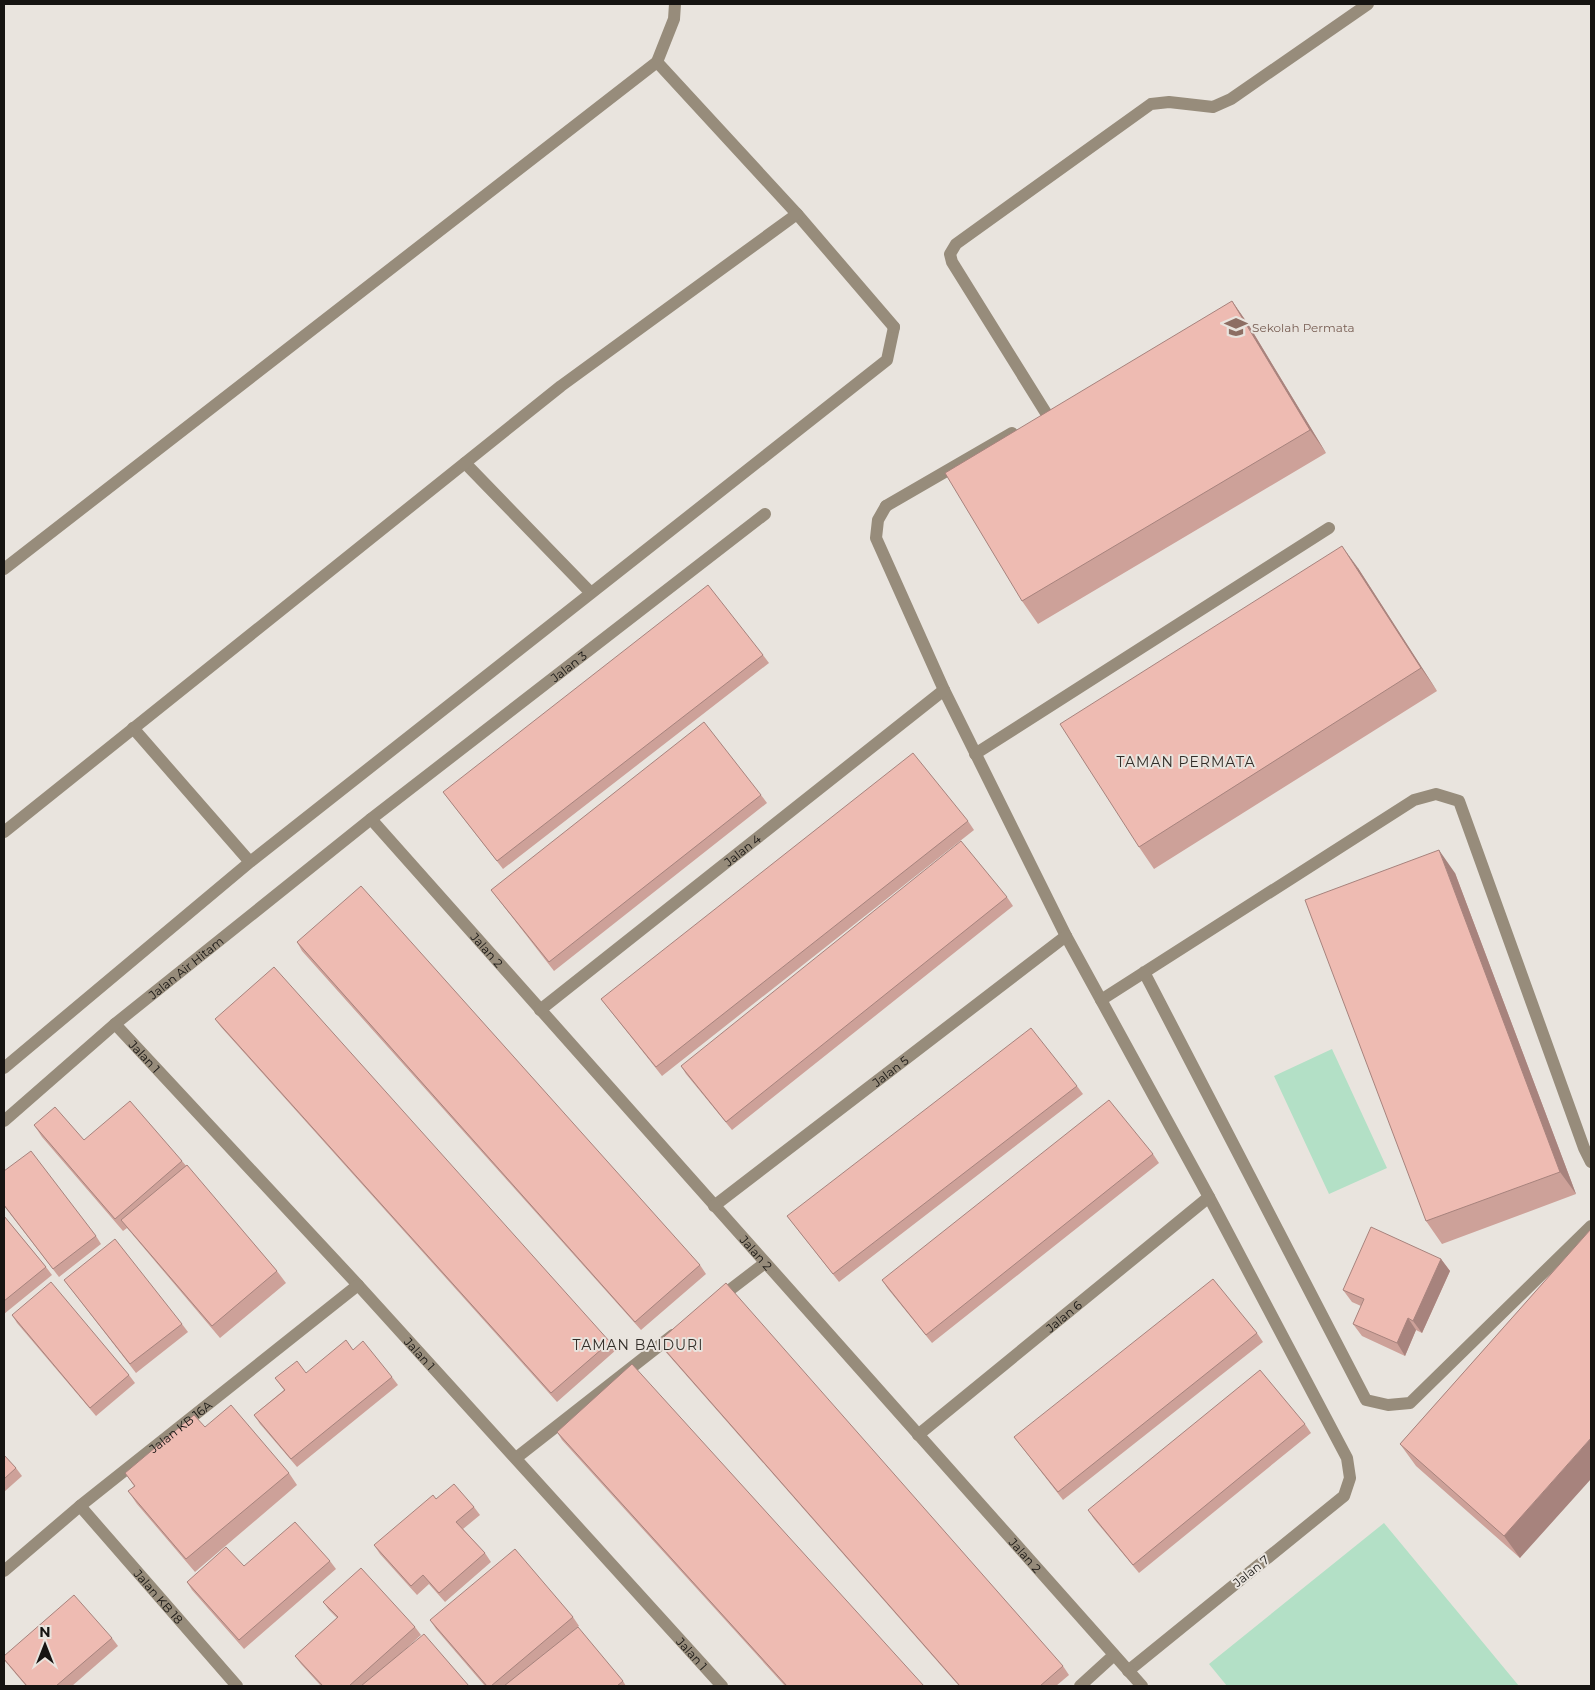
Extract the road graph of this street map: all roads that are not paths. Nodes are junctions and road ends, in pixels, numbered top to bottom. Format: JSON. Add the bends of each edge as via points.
{"nodes":[{"id":1,"x":675,"y":4,"type":"edge"},
{"id":2,"x":1368,"y":4,"type":"edge"},
{"id":3,"x":657,"y":62,"type":"junction"},
{"id":4,"x":797,"y":214,"type":"junction"},
{"id":5,"x":1046,"y":413,"type":"edge"},
{"id":6,"x":1021,"y":428,"type":"edge"},
{"id":7,"x":465,"y":463,"type":"junction"},
{"id":8,"x":765,"y":514,"type":"dead end"},
{"id":9,"x":1329,"y":528,"type":"dead end"},
{"id":10,"x":4,"y":569,"type":"edge"},
{"id":11,"x":591,"y":593,"type":"junction"},
{"id":12,"x":944,"y":690,"type":"junction"},
{"id":13,"x":133,"y":728,"type":"junction"},
{"id":14,"x":975,"y":754,"type":"junction"},
{"id":15,"x":371,"y":819,"type":"junction"},
{"id":16,"x":4,"y":832,"type":"edge"},
{"id":17,"x":250,"y":862,"type":"junction"},
{"id":18,"x":1066,"y":936,"type":"junction"},
{"id":19,"x":1144,"y":972,"type":"junction"},
{"id":20,"x":1101,"y":1000,"type":"junction"},
{"id":21,"x":540,"y":1010,"type":"junction"},
{"id":22,"x":115,"y":1024,"type":"junction"},
{"id":23,"x":4,"y":1068,"type":"edge"},
{"id":24,"x":4,"y":1121,"type":"edge"},
{"id":25,"x":1591,"y":1162,"type":"edge"},
{"id":26,"x":1210,"y":1197,"type":"junction"},
{"id":27,"x":714,"y":1206,"type":"junction"},
{"id":28,"x":1591,"y":1226,"type":"edge"},
{"id":29,"x":765,"y":1263,"type":"junction"},
{"id":30,"x":358,"y":1285,"type":"junction"},
{"id":31,"x":711,"y":1306,"type":"edge"},
{"id":32,"x":679,"y":1330,"type":"edge"},
{"id":33,"x":918,"y":1435,"type":"junction"},
{"id":34,"x":516,"y":1458,"type":"junction"},
{"id":35,"x":80,"y":1506,"type":"junction"},
{"id":36,"x":4,"y":1570,"type":"edge"},
{"id":37,"x":1114,"y":1655,"type":"junction"},
{"id":38,"x":1128,"y":1671,"type":"junction"},
{"id":39,"x":237,"y":1686,"type":"edge"},
{"id":40,"x":722,"y":1686,"type":"edge"},
{"id":41,"x":1080,"y":1686,"type":"edge"},
{"id":42,"x":1142,"y":1686,"type":"edge"}],
"edges":[{"from":1,"to":3,"type":"street","via":[[674,19]]},
{"from":2,"to":5,"type":"street","via":[[1231,99],[1213,107],[1169,102],[1151,104],[956,244],[950,254],[952,262]]},
{"from":3,"to":4,"type":"street"},
{"from":3,"to":10,"type":"street"},
{"from":4,"to":7,"type":"street","via":[[561,386]]},
{"from":4,"to":11,"type":"street","via":[[894,327],[887,360]]},
{"from":6,"to":12,"type":"street","via":[[886,506],[878,520],[876,538]]},
{"from":7,"to":11,"type":"street"},
{"from":7,"to":13,"type":"street"},
{"from":8,"to":15,"type":"street","name":"Jalan 3"},
{"from":9,"to":14,"type":"street"},
{"from":11,"to":17,"type":"street"},
{"from":12,"to":14,"type":"street"},
{"from":12,"to":21,"type":"street","name":"Jalan 4"},
{"from":13,"to":16,"type":"street"},
{"from":13,"to":17,"type":"street"},
{"from":14,"to":18,"type":"street"},
{"from":15,"to":21,"type":"street","name":"Jalan 2"},
{"from":15,"to":22,"type":"street","name":"Jalan Air Hitam"},
{"from":17,"to":23,"type":"street"},
{"from":18,"to":20,"type":"street"},
{"from":18,"to":27,"type":"street","name":"Jalan 5"},
{"from":19,"to":20,"type":"street"},
{"from":19,"to":25,"type":"street","via":[[1414,800],[1436,794],[1459,801]]},
{"from":19,"to":28,"type":"street","via":[[1366,1400],[1410,1403]]},
{"from":20,"to":26,"type":"street"},
{"from":21,"to":27,"type":"street","name":"Jalan 2"},
{"from":22,"to":24,"type":"street","name":"Jalan Air Hitam"},
{"from":22,"to":30,"type":"street","name":"Jalan 1"},
{"from":26,"to":33,"type":"street","name":"Jalan 6"},
{"from":26,"to":38,"type":"street","name":"Jalan 7","via":[[1347,1458],[1350,1478],[1344,1496]]},
{"from":27,"to":29,"type":"street","name":"Jalan 2"},
{"from":29,"to":31,"type":"street"},
{"from":29,"to":33,"type":"street","name":"Jalan 2"},
{"from":30,"to":34,"type":"street","name":"Jalan 1"},
{"from":30,"to":35,"type":"street","name":"Jalan KB 16A"},
{"from":32,"to":34,"type":"street"},
{"from":33,"to":37,"type":"street","name":"Jalan 2"},
{"from":34,"to":40,"type":"street","name":"Jalan 1"},
{"from":35,"to":36,"type":"street","name":"Jalan KB 16A"},
{"from":35,"to":39,"type":"street","name":"Jalan KB 18"},
{"from":37,"to":38,"type":"street","name":"Jalan 2"},
{"from":37,"to":41,"type":"street"},
{"from":38,"to":42,"type":"street","name":"Jalan 2"}]}
